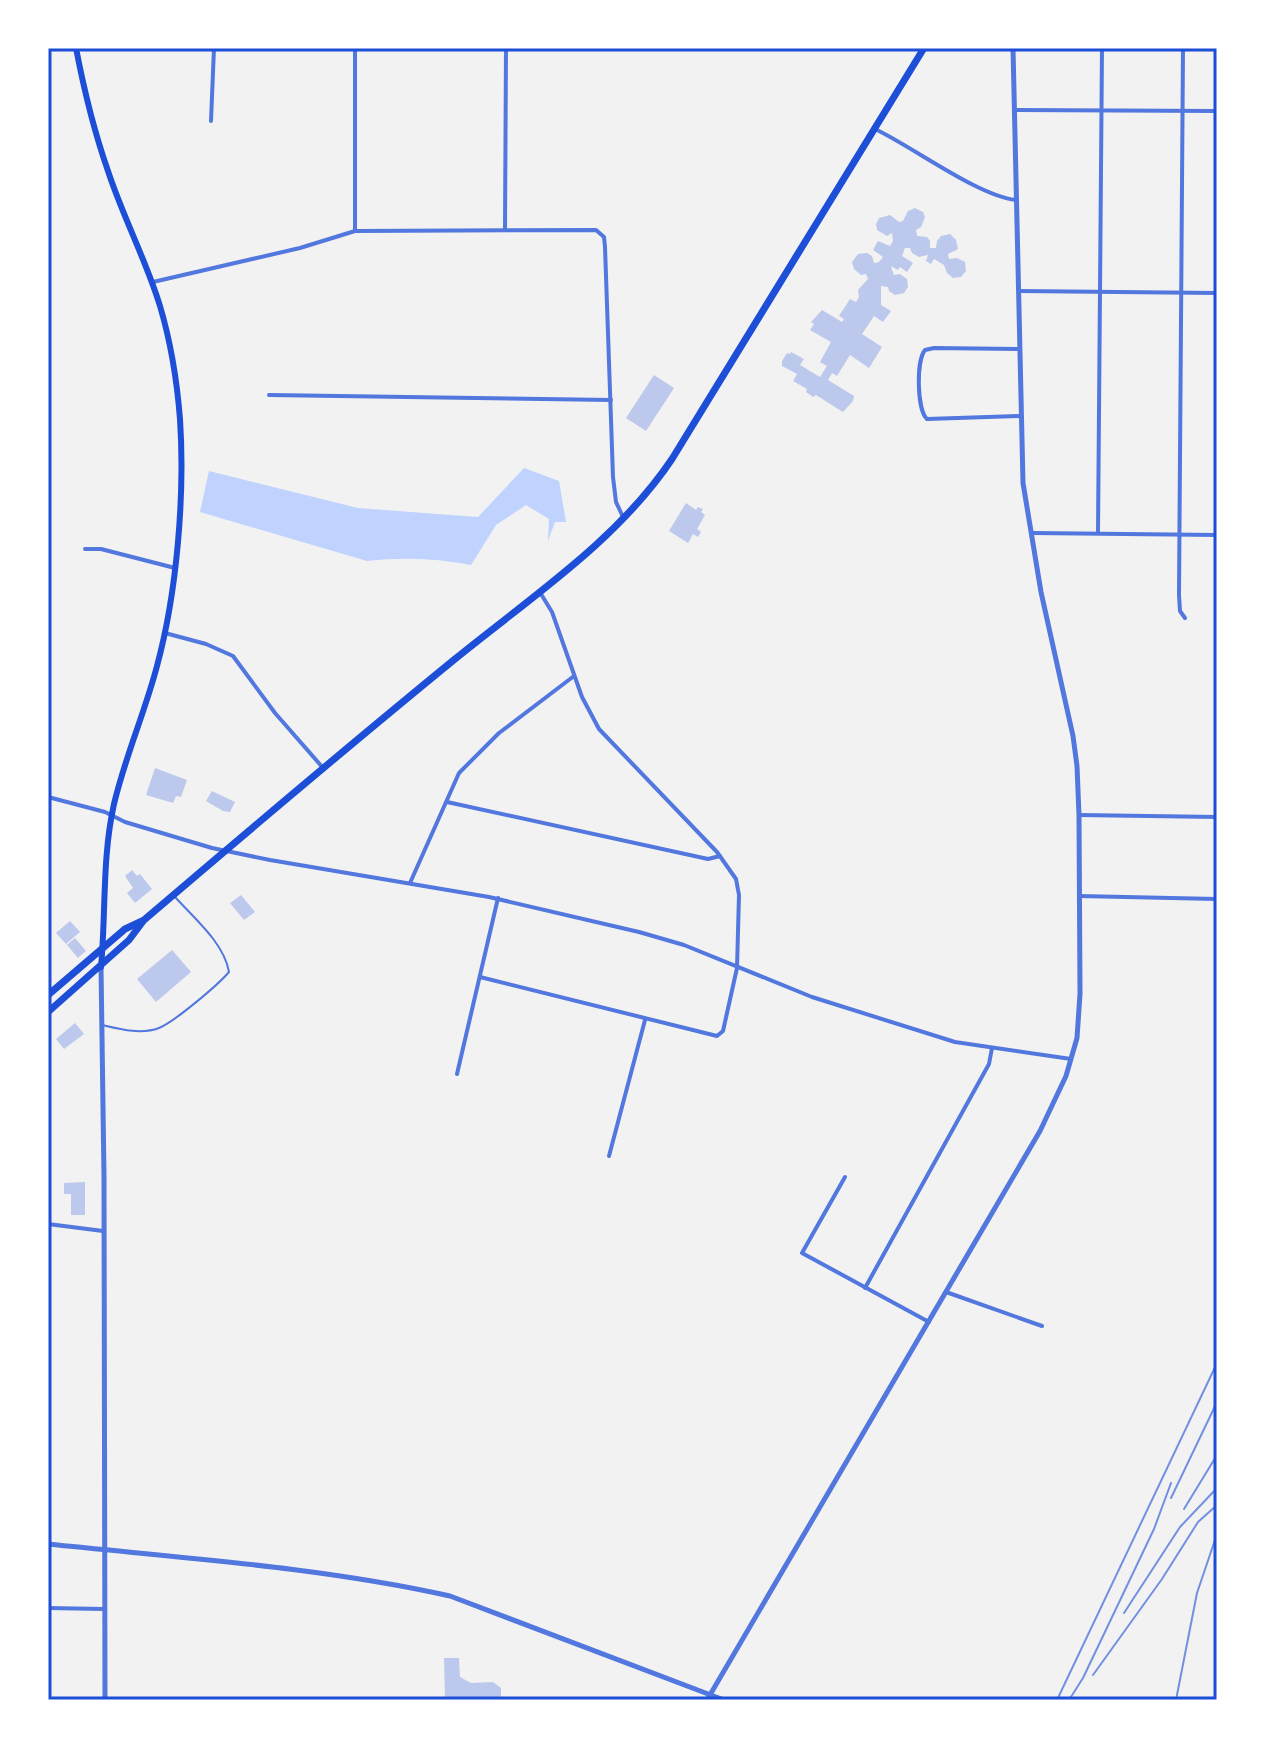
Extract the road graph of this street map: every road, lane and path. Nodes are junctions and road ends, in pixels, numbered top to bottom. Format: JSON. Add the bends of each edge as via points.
{"nodes":[{"id":1,"x":76,"y":48,"type":"edge"},
{"id":2,"x":214,"y":48,"type":"edge"},
{"id":3,"x":355,"y":48,"type":"edge"},
{"id":4,"x":506,"y":48,"type":"edge"},
{"id":5,"x":924,"y":48,"type":"edge"},
{"id":6,"x":1013,"y":48,"type":"edge"},
{"id":7,"x":1102,"y":48,"type":"edge"},
{"id":8,"x":1183,"y":48,"type":"edge"},
{"id":9,"x":1014,"y":110,"type":"junction"},
{"id":10,"x":1102,"y":110,"type":"junction"},
{"id":11,"x":1183,"y":111,"type":"junction"},
{"id":12,"x":1217,"y":111,"type":"edge"},
{"id":13,"x":211,"y":121,"type":"dead end"},
{"id":14,"x":875,"y":129,"type":"junction"},
{"id":15,"x":1016,"y":200,"type":"junction"},
{"id":16,"x":505,"y":230,"type":"junction"},
{"id":17,"x":355,"y":231,"type":"junction"},
{"id":18,"x":152,"y":282,"type":"junction"},
{"id":19,"x":1019,"y":291,"type":"junction"},
{"id":20,"x":1101,"y":291,"type":"junction"},
{"id":21,"x":1182,"y":293,"type":"junction"},
{"id":22,"x":1217,"y":293,"type":"edge"},
{"id":23,"x":1019,"y":349,"type":"junction"},
{"id":24,"x":269,"y":395,"type":"dead end"},
{"id":25,"x":611,"y":400,"type":"junction"},
{"id":26,"x":1021,"y":416,"type":"junction"},
{"id":27,"x":624,"y":519,"type":"junction"},
{"id":28,"x":1030,"y":533,"type":"junction"},
{"id":29,"x":1098,"y":533,"type":"junction"},
{"id":30,"x":1179,"y":534,"type":"junction"},
{"id":31,"x":1217,"y":535,"type":"edge"},
{"id":32,"x":85,"y":549,"type":"dead end"},
{"id":33,"x":175,"y":568,"type":"junction"},
{"id":34,"x":539,"y":591,"type":"junction"},
{"id":35,"x":1185,"y":618,"type":"dead end"},
{"id":36,"x":165,"y":633,"type":"junction"},
{"id":37,"x":574,"y":676,"type":"junction"},
{"id":38,"x":324,"y":769,"type":"junction"},
{"id":39,"x":48,"y":797,"type":"edge"},
{"id":40,"x":447,"y":802,"type":"junction"},
{"id":41,"x":1079,"y":815,"type":"junction"},
{"id":42,"x":112,"y":816,"type":"junction"},
{"id":43,"x":1217,"y":817,"type":"edge"},
{"id":44,"x":225,"y":850,"type":"junction"},
{"id":45,"x":720,"y":856,"type":"junction"},
{"id":46,"x":410,"y":883,"type":"junction"},
{"id":47,"x":173,"y":895,"type":"junction"},
{"id":48,"x":1079,"y":896,"type":"junction"},
{"id":49,"x":498,"y":898,"type":"junction"},
{"id":50,"x":1217,"y":899,"type":"edge"},
{"id":51,"x":144,"y":920,"type":"junction"},
{"id":52,"x":102,"y":949,"type":"junction"},
{"id":53,"x":101,"y":967,"type":"junction"},
{"id":54,"x":737,"y":968,"type":"junction"},
{"id":55,"x":480,"y":977,"type":"junction"},
{"id":56,"x":48,"y":995,"type":"edge"},
{"id":57,"x":48,"y":1012,"type":"edge"},
{"id":58,"x":645,"y":1020,"type":"junction"},
{"id":59,"x":101,"y":1024,"type":"junction"},
{"id":60,"x":992,"y":1048,"type":"junction"},
{"id":61,"x":1071,"y":1059,"type":"junction"},
{"id":62,"x":457,"y":1074,"type":"dead end"},
{"id":63,"x":609,"y":1156,"type":"dead end"},
{"id":64,"x":845,"y":1177,"type":"dead end"},
{"id":65,"x":48,"y":1224,"type":"edge"},
{"id":66,"x":103,"y":1231,"type":"junction"},
{"id":67,"x":865,"y":1288,"type":"junction"},
{"id":68,"x":946,"y":1292,"type":"junction"},
{"id":69,"x":929,"y":1322,"type":"junction"},
{"id":70,"x":1042,"y":1326,"type":"dead end"},
{"id":71,"x":48,"y":1544,"type":"edge"},
{"id":72,"x":104,"y":1550,"type":"junction"},
{"id":73,"x":48,"y":1608,"type":"edge"},
{"id":74,"x":104,"y":1609,"type":"junction"},
{"id":75,"x":709,"y":1697,"type":"edge"},
{"id":76,"x":105,"y":1700,"type":"edge"},
{"id":77,"x":724,"y":1700,"type":"edge"}],
"edges":[{"from":1,"to":18,"type":"main road","via":[[105,162]]},
{"from":2,"to":13,"type":"street"},
{"from":3,"to":17,"type":"street"},
{"from":4,"to":16,"type":"street"},
{"from":5,"to":14,"type":"main road"},
{"from":6,"to":9,"type":"street"},
{"from":7,"to":10,"type":"street"},
{"from":8,"to":11,"type":"street"},
{"from":9,"to":10,"type":"street"},
{"from":9,"to":15,"type":"street"},
{"from":10,"to":11,"type":"street"},
{"from":10,"to":20,"type":"street"},
{"from":11,"to":12,"type":"street"},
{"from":11,"to":21,"type":"street"},
{"from":14,"to":15,"type":"street","via":[[980,187]]},
{"from":14,"to":27,"type":"main road","via":[[672,459]]},
{"from":15,"to":19,"type":"street"},
{"from":16,"to":17,"type":"street"},
{"from":16,"to":25,"type":"street","via":[[601,232]]},
{"from":17,"to":18,"type":"street"},
{"from":18,"to":33,"type":"main road","via":[[167,330],[180,419]]},
{"from":19,"to":20,"type":"street"},
{"from":19,"to":23,"type":"street"},
{"from":20,"to":21,"type":"street"},
{"from":20,"to":29,"type":"street"},
{"from":21,"to":22,"type":"street"},
{"from":21,"to":30,"type":"street"},
{"from":23,"to":26,"type":"street"},
{"from":23,"to":26,"type":"street","via":[[934,348],[922,353],[920,391],[924,418]]},
{"from":24,"to":25,"type":"street"},
{"from":25,"to":27,"type":"street","via":[[615,498]]},
{"from":26,"to":28,"type":"street"},
{"from":27,"to":34,"type":"main road"},
{"from":28,"to":29,"type":"street"},
{"from":28,"to":41,"type":"street","via":[[1070,722]]},
{"from":29,"to":30,"type":"street"},
{"from":30,"to":31,"type":"street"},
{"from":30,"to":35,"type":"street","via":[[1180,608]]},
{"from":32,"to":33,"type":"street"},
{"from":33,"to":36,"type":"main road"},
{"from":34,"to":37,"type":"street","via":[[552,612]]},
{"from":34,"to":38,"type":"main road"},
{"from":36,"to":38,"type":"street","via":[[233,656]]},
{"from":36,"to":42,"type":"main road"},
{"from":37,"to":40,"type":"street","via":[[485,745],[459,773]]},
{"from":37,"to":45,"type":"street","via":[[592,718],[613,746]]},
{"from":38,"to":44,"type":"main road"},
{"from":39,"to":42,"type":"street"},
{"from":40,"to":45,"type":"street","via":[[708,859]]},
{"from":40,"to":46,"type":"street"},
{"from":41,"to":43,"type":"street"},
{"from":41,"to":48,"type":"street"},
{"from":42,"to":44,"type":"street"},
{"from":42,"to":52,"type":"main road"},
{"from":44,"to":46,"type":"street"},
{"from":44,"to":47,"type":"main road"},
{"from":45,"to":54,"type":"street","via":[[738,888]]},
{"from":46,"to":49,"type":"street"},
{"from":47,"to":51,"type":"main road"},
{"from":47,"to":59,"type":"lane","via":[[227,959],[229,972],[159,1029],[129,1031]]},
{"from":48,"to":50,"type":"street"},
{"from":48,"to":61,"type":"street","via":[[1079,1017]]},
{"from":49,"to":54,"type":"street","via":[[657,936]]},
{"from":49,"to":55,"type":"street"},
{"from":51,"to":52,"type":"main road"},
{"from":51,"to":53,"type":"main road"},
{"from":52,"to":53,"type":"main road"},
{"from":52,"to":56,"type":"main road"},
{"from":53,"to":57,"type":"main road"},
{"from":53,"to":59,"type":"street"},
{"from":54,"to":58,"type":"street","via":[[723,1031],[717,1036]]},
{"from":54,"to":60,"type":"street","via":[[862,1014]]},
{"from":55,"to":58,"type":"street"},
{"from":55,"to":62,"type":"street"},
{"from":58,"to":63,"type":"street"},
{"from":59,"to":66,"type":"street"},
{"from":60,"to":61,"type":"street"},
{"from":60,"to":67,"type":"street","via":[[989,1064]]},
{"from":61,"to":68,"type":"street","via":[[1040,1131]]},
{"from":64,"to":67,"type":"street","via":[[802,1253]]},
{"from":65,"to":66,"type":"street"},
{"from":66,"to":72,"type":"street"},
{"from":67,"to":69,"type":"street"},
{"from":68,"to":69,"type":"street"},
{"from":68,"to":70,"type":"street"},
{"from":69,"to":75,"type":"street"},
{"from":71,"to":72,"type":"street"},
{"from":72,"to":74,"type":"street"},
{"from":72,"to":75,"type":"street","via":[[440,1594]]},
{"from":73,"to":74,"type":"street"},
{"from":74,"to":76,"type":"street"},
{"from":75,"to":77,"type":"street"}]}
